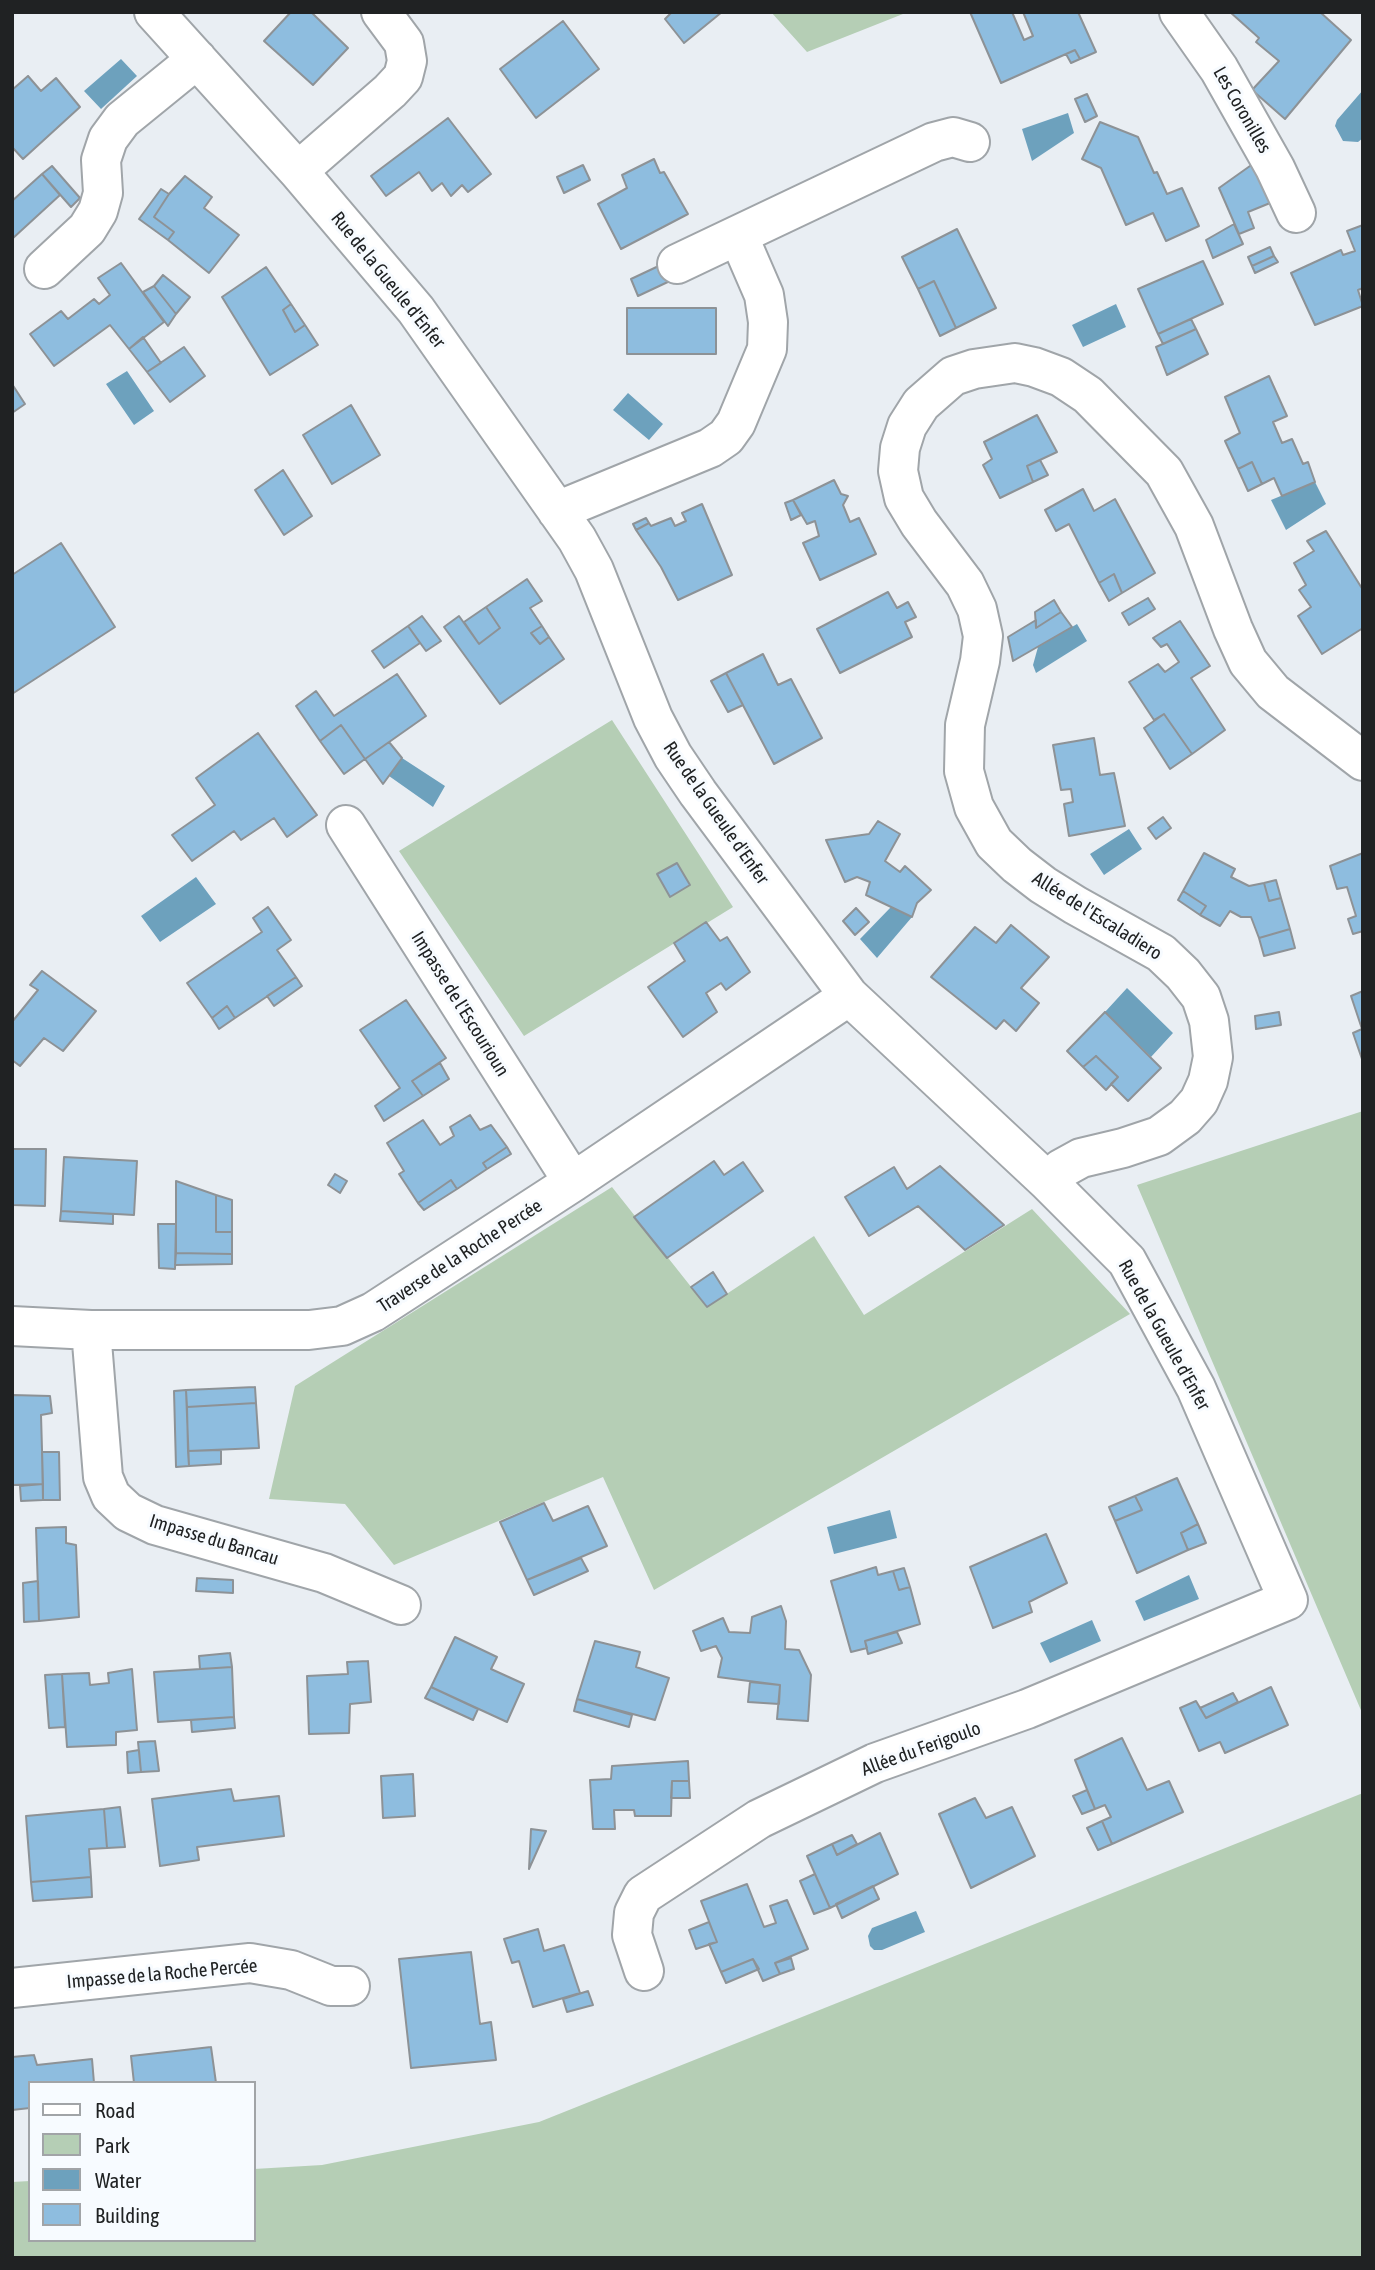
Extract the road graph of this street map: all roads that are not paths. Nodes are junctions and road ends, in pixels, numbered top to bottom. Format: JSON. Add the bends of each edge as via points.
{"nodes":[{"id":1,"x":154,"y":12,"type":"edge"},
{"id":2,"x":381,"y":12,"type":"edge"},
{"id":3,"x":1179,"y":12,"type":"edge"},
{"id":4,"x":197,"y":59,"type":"junction"},
{"id":5,"x":970,"y":142,"type":"dead end"},
{"id":6,"x":298,"y":171,"type":"junction"},
{"id":7,"x":1296,"y":213,"type":"dead end"},
{"id":8,"x":738,"y":235,"type":"junction"},
{"id":9,"x":677,"y":264,"type":"dead end"},
{"id":10,"x":44,"y":269,"type":"dead end"},
{"id":11,"x":556,"y":511,"type":"junction"},
{"id":12,"x":1363,"y":761,"type":"edge"},
{"id":13,"x":346,"y":825,"type":"dead end"},
{"id":14,"x":849,"y":996,"type":"junction"},
{"id":15,"x":1047,"y":1181,"type":"junction"},
{"id":16,"x":573,"y":1182,"type":"junction"},
{"id":17,"x":12,"y":1326,"type":"edge"},
{"id":18,"x":91,"y":1330,"type":"junction"},
{"id":19,"x":1287,"y":1600,"type":"joint"},
{"id":20,"x":401,"y":1605,"type":"dead end"},
{"id":21,"x":644,"y":1971,"type":"dead end"},
{"id":22,"x":350,"y":1986,"type":"dead end"},
{"id":23,"x":12,"y":1988,"type":"edge"}],
"edges":[{"from":1,"to":4,"type":"street","name":"Rue de la Gueule d'Enfer"},
{"from":2,"to":6,"type":"street","via":[[404,43],[407,61],[403,77]]},
{"from":3,"to":7,"type":"street","name":"Les Coronilles","via":[[1219,69],[1276,168]]},
{"from":4,"to":6,"type":"street","name":"Rue de la Gueule d'Enfer"},
{"from":4,"to":10,"type":"street","via":[[122,120],[108,139],[101,160],[103,193],[98,211],[87,229]]},
{"from":5,"to":8,"type":"street","via":[[953,137],[934,142]]},
{"from":6,"to":11,"type":"street","name":"Rue de la Gueule d'Enfer","via":[[416,310]]},
{"from":8,"to":9,"type":"street"},
{"from":8,"to":11,"type":"street","via":[[764,295],[768,322],[767,349],[736,423],[726,437],[710,447]]},
{"from":11,"to":14,"type":"street","name":"Rue de la Gueule d'Enfer","via":[[594,570],[653,718],[673,756]]},
{"from":12,"to":15,"type":"street","name":"Allée de l'Escaladiero","via":[[1273,692],[1248,662],[1194,526],[1164,472],[1088,395],[1061,377],[1015,363],[953,376],[921,404],[907,426],[898,471],[904,498],[965,584],[977,609],[983,636],[965,725],[964,771],[974,807],[994,843],[1017,865],[1065,899],[1161,953],[1201,997],[1209,1021],[1213,1057],[1208,1082],[1185,1117],[1159,1136],[1081,1158]]},
{"from":13,"to":16,"type":"street","name":"Impasse de l'Escourioun"},
{"from":14,"to":15,"type":"street","name":"Rue de la Gueule d'Enfer"},
{"from":14,"to":16,"type":"street","name":"Traverse de la Roche Percée"},
{"from":15,"to":19,"type":"street","name":"Rue de la Gueule d'Enfer","via":[[1127,1261],[1196,1388]]},
{"from":16,"to":18,"type":"street","name":"Traverse de la Roche Percée","via":[[373,1312],[342,1326]]},
{"from":17,"to":18,"type":"street","name":"Traverse de la Roche Percée"},
{"from":18,"to":20,"type":"street","name":"Impasse du Bancau","via":[[103,1477],[111,1496],[128,1512],[155,1525],[324,1573]]},
{"from":19,"to":21,"type":"street","name":"Allée du Ferigoulo","via":[[1027,1709],[875,1763],[759,1819],[643,1895],[634,1913],[632,1935]]},
{"from":22,"to":23,"type":"street","name":"Impasse de la Roche Percée","via":[[331,1986],[291,1970],[250,1963]]}]}
